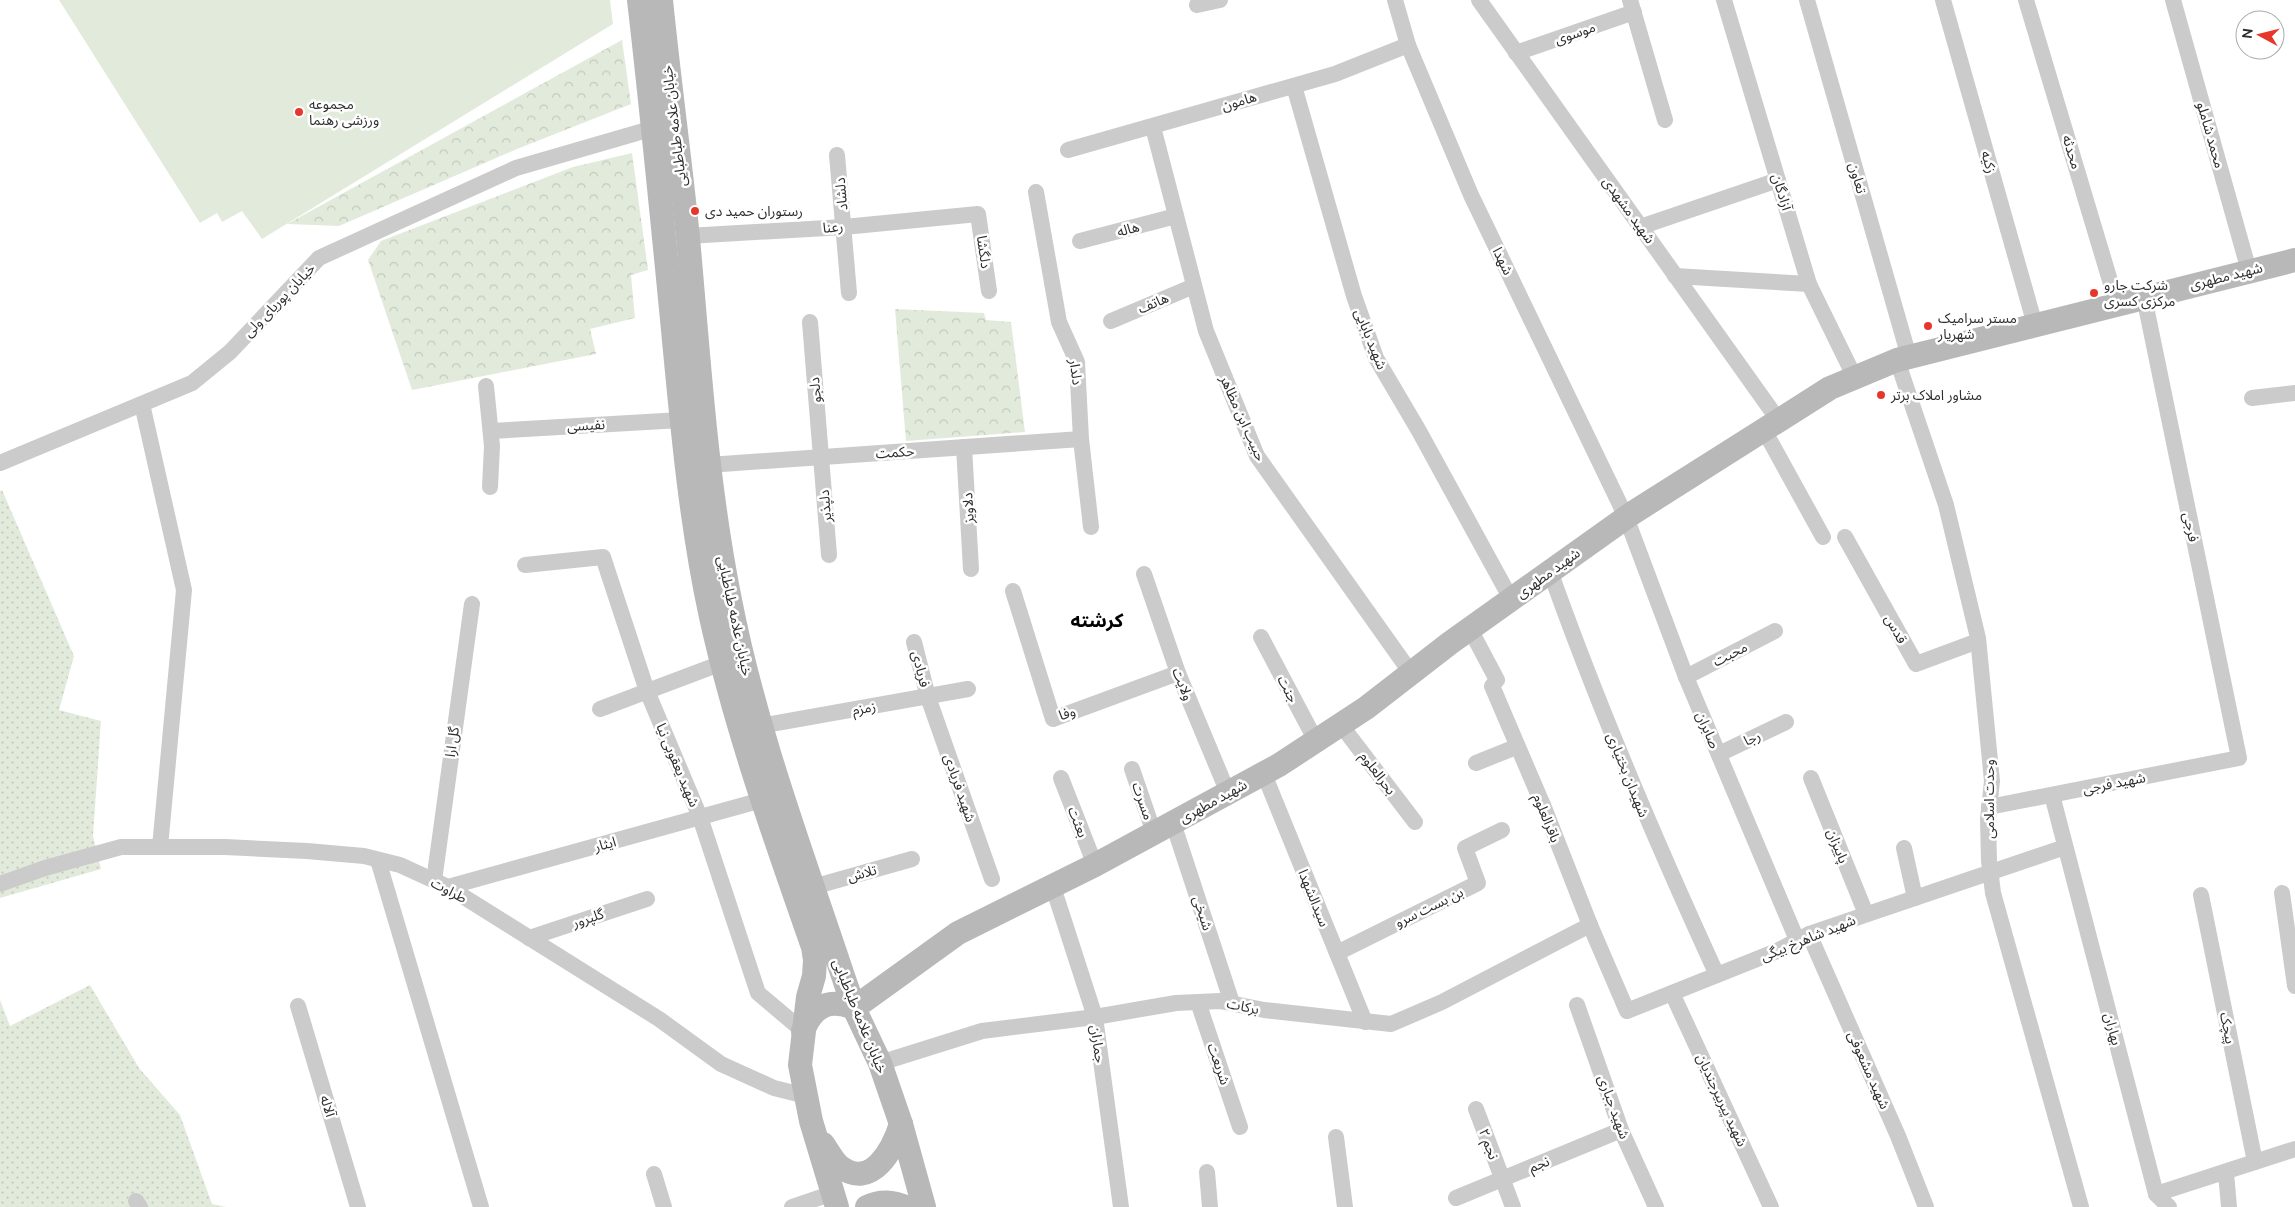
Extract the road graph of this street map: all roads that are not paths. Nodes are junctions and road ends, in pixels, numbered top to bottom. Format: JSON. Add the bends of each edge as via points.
{"nodes":[{"id":1,"x":639,"y":0,"type":"edge"},
{"id":2,"x":661,"y":0,"type":"edge"},
{"id":3,"x":1220,"y":0,"type":"edge"},
{"id":4,"x":1395,"y":0,"type":"edge"},
{"id":5,"x":1479,"y":0,"type":"edge"},
{"id":6,"x":1724,"y":0,"type":"edge"},
{"id":7,"x":1807,"y":0,"type":"edge"},
{"id":8,"x":1943,"y":0,"type":"edge"},
{"id":9,"x":2026,"y":0,"type":"edge"},
{"id":10,"x":2172,"y":0,"type":"edge"},
{"id":11,"x":1197,"y":5,"type":"dead end"},
{"id":12,"x":1632,"y":6,"type":"edge"},
{"id":13,"x":1408,"y":45,"type":"junction"},
{"id":14,"x":1516,"y":53,"type":"junction"},
{"id":15,"x":1294,"y":86,"type":"junction"},
{"id":16,"x":1666,"y":120,"type":"dead end"},
{"id":17,"x":1153,"y":126,"type":"junction"},
{"id":18,"x":654,"y":128,"type":"junction"},
{"id":19,"x":1068,"y":150,"type":"dead end"},
{"id":20,"x":837,"y":155,"type":"dead end"},
{"id":21,"x":1778,"y":180,"type":"junction"},
{"id":22,"x":1036,"y":192,"type":"dead end"},
{"id":23,"x":978,"y":214,"type":"joint"},
{"id":24,"x":1176,"y":216,"type":"junction"},
{"id":25,"x":1640,"y":226,"type":"junction"},
{"id":26,"x":844,"y":227,"type":"junction"},
{"id":27,"x":687,"y":236,"type":"junction"},
{"id":28,"x":664,"y":238,"type":"junction"},
{"id":29,"x":1080,"y":241,"type":"dead end"},
{"id":30,"x":2295,"y":260,"type":"edge"},
{"id":31,"x":2249,"y":271,"type":"junction"},
{"id":32,"x":1675,"y":276,"type":"junction"},
{"id":33,"x":1809,"y":284,"type":"junction"},
{"id":34,"x":1194,"y":286,"type":"junction"},
{"id":35,"x":989,"y":291,"type":"dead end"},
{"id":36,"x":849,"y":294,"type":"dead end"},
{"id":37,"x":2144,"y":297,"type":"junction"},
{"id":38,"x":2117,"y":304,"type":"junction"},
{"id":39,"x":1111,"y":320,"type":"dead end"},
{"id":40,"x":810,"y":322,"type":"dead end"},
{"id":41,"x":2035,"y":325,"type":"junction"},
{"id":42,"x":1903,"y":359,"type":"junction"},
{"id":43,"x":1855,"y":378,"type":"junction"},
{"id":44,"x":486,"y":386,"type":"dead end"},
{"id":45,"x":2295,"y":393,"type":"edge"},
{"id":46,"x":2252,"y":398,"type":"dead end"},
{"id":47,"x":142,"y":404,"type":"junction"},
{"id":48,"x":692,"y":418,"type":"junction"},
{"id":49,"x":1771,"y":425,"type":"junction"},
{"id":50,"x":491,"y":431,"type":"junction"},
{"id":51,"x":1081,"y":439,"type":"junction"},
{"id":52,"x":964,"y":447,"type":"junction"},
{"id":53,"x":820,"y":457,"type":"junction"},
{"id":54,"x":0,"y":463,"type":"edge"},
{"id":55,"x":697,"y":466,"type":"junction"},
{"id":56,"x":490,"y":487,"type":"dead end"},
{"id":57,"x":1626,"y":517,"type":"junction"},
{"id":58,"x":1091,"y":527,"type":"dead end"},
{"id":59,"x":1823,"y":537,"type":"dead end"},
{"id":60,"x":1845,"y":537,"type":"dead end"},
{"id":61,"x":829,"y":555,"type":"dead end"},
{"id":62,"x":525,"y":565,"type":"dead end"},
{"id":63,"x":971,"y":569,"type":"dead end"},
{"id":64,"x":1550,"y":572,"type":"junction"},
{"id":65,"x":1144,"y":574,"type":"dead end"},
{"id":66,"x":1013,"y":591,"type":"dead end"},
{"id":67,"x":1511,"y":599,"type":"junction"},
{"id":68,"x":472,"y":604,"type":"dead end"},
{"id":69,"x":1470,"y":629,"type":"junction"},
{"id":70,"x":1775,"y":631,"type":"dead end"},
{"id":71,"x":1261,"y":637,"type":"dead end"},
{"id":72,"x":1978,"y":641,"type":"junction"},
{"id":73,"x":914,"y":642,"type":"dead end"},
{"id":74,"x":732,"y":661,"type":"junction"},
{"id":75,"x":1178,"y":672,"type":"junction"},
{"id":76,"x":1411,"y":673,"type":"junction"},
{"id":77,"x":1686,"y":676,"type":"junction"},
{"id":78,"x":968,"y":688,"type":"dead end"},
{"id":79,"x":646,"y":691,"type":"junction"},
{"id":80,"x":928,"y":697,"type":"junction"},
{"id":81,"x":600,"y":709,"type":"dead end"},
{"id":82,"x":1786,"y":722,"type":"dead end"},
{"id":83,"x":1341,"y":725,"type":"junction"},
{"id":84,"x":750,"y":728,"type":"junction"},
{"id":85,"x":1316,"y":741,"type":"junction"},
{"id":86,"x":1516,"y":747,"type":"junction"},
{"id":87,"x":1718,"y":754,"type":"junction"},
{"id":88,"x":2239,"y":758,"type":"joint"},
{"id":89,"x":1476,"y":763,"type":"dead end"},
{"id":90,"x":1132,"y":769,"type":"dead end"},
{"id":91,"x":1264,"y":774,"type":"junction"},
{"id":92,"x":1061,"y":778,"type":"dead end"},
{"id":93,"x":1811,"y":778,"type":"dead end"},
{"id":94,"x":1228,"y":793,"type":"junction"},
{"id":95,"x":2052,"y":795,"type":"junction"},
{"id":96,"x":772,"y":797,"type":"junction"},
{"id":97,"x":1989,"y":808,"type":"junction"},
{"id":98,"x":700,"y":817,"type":"junction"},
{"id":99,"x":1415,"y":822,"type":"dead end"},
{"id":100,"x":1163,"y":828,"type":"junction"},
{"id":101,"x":1502,"y":830,"type":"dead end"},
{"id":102,"x":160,"y":847,"type":"junction"},
{"id":103,"x":2065,"y":847,"type":"junction"},
{"id":104,"x":1904,"y":848,"type":"dead end"},
{"id":105,"x":912,"y":859,"type":"dead end"},
{"id":106,"x":378,"y":860,"type":"junction"},
{"id":107,"x":1095,"y":865,"type":"junction"},
{"id":108,"x":1990,"y":872,"type":"junction"},
{"id":109,"x":992,"y":879,"type":"dead end"},
{"id":110,"x":0,"y":884,"type":"edge"},
{"id":111,"x":441,"y":884,"type":"junction"},
{"id":112,"x":813,"y":887,"type":"junction"},
{"id":113,"x":1053,"y":887,"type":"junction"},
{"id":114,"x":2282,"y":893,"type":"dead end"},
{"id":115,"x":2201,"y":895,"type":"dead end"},
{"id":116,"x":1915,"y":898,"type":"junction"},
{"id":117,"x":647,"y":899,"type":"dead end"},
{"id":118,"x":1866,"y":914,"type":"junction"},
{"id":119,"x":1590,"y":926,"type":"junction"},
{"id":120,"x":1803,"y":937,"type":"junction"},
{"id":121,"x":529,"y":938,"type":"junction"},
{"id":122,"x":1337,"y":953,"type":"junction"},
{"id":123,"x":1717,"y":975,"type":"junction"},
{"id":124,"x":2295,"y":986,"type":"edge"},
{"id":125,"x":1672,"y":993,"type":"junction"},
{"id":126,"x":1198,"y":1002,"type":"junction"},
{"id":127,"x":1232,"y":1003,"type":"junction"},
{"id":128,"x":1577,"y":1005,"type":"dead end"},
{"id":129,"x":298,"y":1006,"type":"dead end"},
{"id":130,"x":854,"y":1008,"type":"junction"},
{"id":131,"x":1627,"y":1011,"type":"joint"},
{"id":132,"x":1095,"y":1017,"type":"junction"},
{"id":133,"x":1365,"y":1022,"type":"junction"},
{"id":134,"x":803,"y":1030,"type":"junction"},
{"id":135,"x":880,"y":1063,"type":"junction"},
{"id":136,"x":806,"y":1096,"type":"junction"},
{"id":137,"x":1476,"y":1109,"type":"dead end"},
{"id":138,"x":901,"y":1124,"type":"junction"},
{"id":139,"x":1240,"y":1127,"type":"dead end"},
{"id":140,"x":1622,"y":1130,"type":"junction"},
{"id":141,"x":815,"y":1132,"type":"junction"},
{"id":142,"x":1336,"y":1138,"type":"dead end"},
{"id":143,"x":2295,"y":1150,"type":"edge"},
{"id":144,"x":2255,"y":1162,"type":"junction"},
{"id":145,"x":1207,"y":1172,"type":"dead end"},
{"id":146,"x":2226,"y":1173,"type":"junction"},
{"id":147,"x":654,"y":1174,"type":"dead end"},
{"id":148,"x":1502,"y":1180,"type":"junction"},
{"id":149,"x":2156,"y":1194,"type":"junction"},
{"id":150,"x":1456,"y":1198,"type":"dead end"},
{"id":151,"x":835,"y":1200,"type":"edge"},
{"id":152,"x":358,"y":1207,"type":"edge"},
{"id":153,"x":481,"y":1207,"type":"edge"},
{"id":154,"x":664,"y":1207,"type":"edge"},
{"id":155,"x":792,"y":1207,"type":"edge"},
{"id":156,"x":867,"y":1207,"type":"edge"},
{"id":157,"x":906,"y":1207,"type":"edge"},
{"id":158,"x":924,"y":1207,"type":"edge"},
{"id":159,"x":1121,"y":1207,"type":"edge"},
{"id":160,"x":1210,"y":1207,"type":"edge"},
{"id":161,"x":1345,"y":1207,"type":"edge"},
{"id":162,"x":1513,"y":1207,"type":"edge"},
{"id":163,"x":1656,"y":1207,"type":"edge"},
{"id":164,"x":1771,"y":1207,"type":"edge"},
{"id":165,"x":1926,"y":1207,"type":"edge"},
{"id":166,"x":2081,"y":1207,"type":"edge"},
{"id":167,"x":2169,"y":1207,"type":"edge"},
{"id":168,"x":2229,"y":1207,"type":"edge"}],
"edges":[{"from":1,"to":18,"type":"street","name":"خیابان علامه طباطبایی"},
{"from":2,"to":27,"type":"street","name":"خیابان علامه طباطبایی"},
{"from":3,"to":11,"type":"street"},
{"from":4,"to":13,"type":"street","name":"شهدا"},
{"from":5,"to":14,"type":"street","name":"شهید مشهدی"},
{"from":6,"to":21,"type":"street","name":"آزادگان"},
{"from":7,"to":42,"type":"street","name":"تعاون"},
{"from":8,"to":41,"type":"street","name":"زکیه"},
{"from":9,"to":38,"type":"street","name":"محدثه"},
{"from":10,"to":31,"type":"street","name":"محمد شاملو"},
{"from":12,"to":14,"type":"street","name":"موسوی"},
{"from":12,"to":16,"type":"street","name":"موسوی"},
{"from":13,"to":15,"type":"street","name":"هامون","via":[[1335,74]]},
{"from":13,"to":57,"type":"street","name":"شهدا","via":[[1471,195]]},
{"from":14,"to":25,"type":"street","name":"شهید مشهدی"},
{"from":15,"to":17,"type":"street","name":"هامون"},
{"from":15,"to":67,"type":"street","name":"شهید بابایی","via":[[1354,296],[1376,358]]},
{"from":17,"to":19,"type":"street","name":"هامون"},
{"from":17,"to":24,"type":"street","name":"حبیب ابن مظاهر"},
{"from":18,"to":28,"type":"street","name":"خیابان علامه طباطبایی"},
{"from":18,"to":47,"type":"street","name":"خیابان پوریای ولی","via":[[516,168],[319,258],[230,352],[192,383]]},
{"from":20,"to":26,"type":"street","name":"دلشاد"},
{"from":21,"to":25,"type":"street"},
{"from":21,"to":33,"type":"street","name":"آزادگان"},
{"from":22,"to":51,"type":"street","name":"دلدار","via":[[1059,322],[1077,362]]},
{"from":23,"to":26,"type":"street","name":"رعنا"},
{"from":23,"to":35,"type":"street","name":"دلگشا"},
{"from":24,"to":29,"type":"street","name":"هاله"},
{"from":24,"to":34,"type":"street","name":"حبیب ابن مظاهر"},
{"from":25,"to":32,"type":"street","name":"شهید مشهدی"},
{"from":26,"to":27,"type":"street","name":"رعنا"},
{"from":26,"to":36,"type":"street","name":"دلشاد"},
{"from":27,"to":28,"type":"street"},
{"from":27,"to":48,"type":"street","name":"خیابان علامه طباطبایی"},
{"from":28,"to":48,"type":"street","name":"خیابان علامه طباطبایی"},
{"from":30,"to":31,"type":"street","name":"شهید مطهری"},
{"from":31,"to":37,"type":"street","name":"شهید مطهری"},
{"from":32,"to":33,"type":"street"},
{"from":32,"to":49,"type":"street","name":"شهید مشهدی"},
{"from":33,"to":43,"type":"street","name":"آزادگان"},
{"from":34,"to":39,"type":"street","name":"هاتف"},
{"from":34,"to":76,"type":"street","name":"حبیب ابن مظاهر","via":[[1206,331],[1257,456]]},
{"from":37,"to":38,"type":"street","name":"شهید مطهری"},
{"from":37,"to":88,"type":"street","name":"فرجی"},
{"from":38,"to":41,"type":"street","name":"شهید مطهری"},
{"from":40,"to":53,"type":"street","name":"دلجو"},
{"from":41,"to":42,"type":"street","name":"شهید مطهری"},
{"from":42,"to":43,"type":"street","name":"شهید مطهری"},
{"from":42,"to":72,"type":"street","name":"وحدت اسلامی","via":[[1946,505]]},
{"from":43,"to":49,"type":"street","name":"شهید مطهری","via":[[1830,388]]},
{"from":44,"to":50,"type":"street"},
{"from":45,"to":46,"type":"street"},
{"from":47,"to":54,"type":"street","name":"خیابان پوریای ولی"},
{"from":47,"to":102,"type":"street","via":[[184,590]]},
{"from":48,"to":50,"type":"street","name":"نفیسی"},
{"from":48,"to":55,"type":"street","name":"خیابان علامه طباطبایی"},
{"from":49,"to":57,"type":"street","name":"شهید مطهری"},
{"from":49,"to":59,"type":"street"},
{"from":50,"to":56,"type":"street"},
{"from":51,"to":52,"type":"street","name":"حکمت"},
{"from":51,"to":58,"type":"street","name":"دلدار"},
{"from":52,"to":53,"type":"street","name":"حکمت"},
{"from":52,"to":63,"type":"street","name":"دلاویز"},
{"from":53,"to":55,"type":"street","name":"حکمت"},
{"from":53,"to":61,"type":"street","name":"دلپذیر"},
{"from":55,"to":74,"type":"street","name":"خیابان علامه طباطبایی","via":[[696,533]]},
{"from":57,"to":64,"type":"street","name":"شهید مطهری"},
{"from":57,"to":77,"type":"street","name":"صابران"},
{"from":60,"to":72,"type":"street","name":"قدس","via":[[1916,664]]},
{"from":62,"to":79,"type":"street","name":"شهید یعقوبی نیا","via":[[603,557]]},
{"from":64,"to":67,"type":"street","name":"شهید مطهری"},
{"from":64,"to":123,"type":"street","name":"شهیدان بختیاری","via":[[1652,833]]},
{"from":65,"to":75,"type":"street","name":"ولایت"},
{"from":66,"to":75,"type":"street","name":"وفا","via":[[1053,718]]},
{"from":67,"to":69,"type":"street","name":"شهید مطهری"},
{"from":68,"to":111,"type":"street","name":"گل ارا"},
{"from":69,"to":76,"type":"street","name":"شهید مطهری"},
{"from":69,"to":86,"type":"street","name":"باقرالعلوم","via":[[1497,680],[1492,686]]},
{"from":70,"to":77,"type":"street","name":"محبت"},
{"from":71,"to":85,"type":"street","name":"جنت"},
{"from":72,"to":97,"type":"street","name":"وحدت اسلامی","via":[[1992,780]]},
{"from":73,"to":80,"type":"street","name":"فریادی"},
{"from":74,"to":79,"type":"street"},
{"from":74,"to":84,"type":"street","name":"خیابان علامه طباطبایی"},
{"from":75,"to":94,"type":"street","name":"ولایت"},
{"from":76,"to":83,"type":"street","name":"شهید مطهری"},
{"from":77,"to":87,"type":"street","name":"صابران"},
{"from":78,"to":80,"type":"street","name":"زمزم"},
{"from":79,"to":81,"type":"street"},
{"from":79,"to":98,"type":"street","name":"شهید یعقوبی نیا"},
{"from":80,"to":84,"type":"street","name":"زمزم"},
{"from":80,"to":109,"type":"street","name":"شهید فریادی"},
{"from":82,"to":87,"type":"street","name":"رجا"},
{"from":83,"to":85,"type":"street","name":"شهید مطهری"},
{"from":83,"to":99,"type":"street","name":"بحرالعلوم"},
{"from":84,"to":96,"type":"street","name":"خیابان علامه طباطبایی"},
{"from":85,"to":91,"type":"street","name":"شهید مطهری"},
{"from":86,"to":89,"type":"street"},
{"from":86,"to":119,"type":"street","name":"باقرالعلوم","via":[[1545,810]]},
{"from":87,"to":120,"type":"street","name":"صابران"},
{"from":88,"to":95,"type":"street","name":"شهید فرجی"},
{"from":90,"to":100,"type":"street","name":"مسرت"},
{"from":91,"to":94,"type":"street","name":"شهید مطهری"},
{"from":91,"to":122,"type":"street","name":"سیدالشهدا"},
{"from":92,"to":107,"type":"street","name":"بعثت"},
{"from":93,"to":118,"type":"street","name":"پاییزان"},
{"from":94,"to":100,"type":"street","name":"شهید مطهری"},
{"from":95,"to":97,"type":"street","name":"شهید فرجی"},
{"from":95,"to":103,"type":"street","name":"بهاران"},
{"from":96,"to":98,"type":"street","name":"ایثار"},
{"from":96,"to":112,"type":"street","name":"خیابان علامه طباطبایی"},
{"from":96,"to":134,"type":"street","name":"خیابان علامه طباطبایی","via":[[815,960]]},
{"from":97,"to":108,"type":"street","name":"وحدت اسلامی"},
{"from":98,"to":111,"type":"street","name":"ایثار"},
{"from":98,"to":134,"type":"street","name":"شهید یعقوبی نیا","via":[[758,993]]},
{"from":100,"to":107,"type":"street","name":"شهید مطهری"},
{"from":100,"to":127,"type":"street","name":"شیخی"},
{"from":101,"to":122,"type":"street","name":"بن بست سرو","via":[[1465,848],[1478,883]]},
{"from":102,"to":106,"type":"street","name":"طراوت","via":[[243,848],[364,856]]},
{"from":102,"to":110,"type":"street","name":"طراوت","via":[[121,847]]},
{"from":103,"to":108,"type":"street","name":"شهید شاهرخ بیگی"},
{"from":103,"to":149,"type":"street","name":"بهاران"},
{"from":104,"to":116,"type":"street"},
{"from":105,"to":112,"type":"street","name":"تلاش"},
{"from":106,"to":111,"type":"street","name":"طراوت","via":[[400,865]]},
{"from":106,"to":153,"type":"street"},
{"from":107,"to":113,"type":"street","name":"شهید مطهری"},
{"from":108,"to":116,"type":"street","name":"شهید شاهرخ بیگی"},
{"from":108,"to":166,"type":"street","name":"وحدت اسلامی"},
{"from":111,"to":121,"type":"street","name":"طراوت"},
{"from":112,"to":130,"type":"street","name":"خیابان علامه طباطبایی"},
{"from":113,"to":130,"type":"street","name":"شهید مطهری","via":[[958,933]]},
{"from":113,"to":132,"type":"street","name":"جماران"},
{"from":114,"to":124,"type":"street"},
{"from":115,"to":144,"type":"street","name":"پیچک"},
{"from":116,"to":118,"type":"street","name":"شهید شاهرخ بیگی"},
{"from":117,"to":121,"type":"street","name":"گلپرور"},
{"from":118,"to":120,"type":"street","name":"شهید شاهرخ بیگی"},
{"from":119,"to":131,"type":"street","name":"باقرالعلوم"},
{"from":119,"to":133,"type":"street","name":"برکات","via":[[1442,1002],[1391,1024]]},
{"from":120,"to":123,"type":"street","name":"شهید شاهرخ بیگی"},
{"from":120,"to":165,"type":"street","name":"شهید مشعوفی","via":[[1898,1136]]},
{"from":121,"to":136,"type":"street","name":"طراوت","via":[[659,1019],[720,1064],[774,1088]]},
{"from":122,"to":133,"type":"street","name":"سیدالشهدا"},
{"from":123,"to":125,"type":"street","name":"شهید شاهرخ بیگی"},
{"from":125,"to":131,"type":"street","name":"شهید شاهرخ بیگی"},
{"from":125,"to":164,"type":"street","name":"شهید پیربیرجندیان"},
{"from":126,"to":127,"type":"street","name":"برکات"},
{"from":126,"to":132,"type":"street","name":"برکات"},
{"from":126,"to":139,"type":"street","name":"شریعت"},
{"from":127,"to":133,"type":"street","name":"برکات"},
{"from":128,"to":140,"type":"street","name":"شهید جباری"},
{"from":129,"to":152,"type":"street","name":"آلاله"},
{"from":130,"to":134,"type":"street","via":[[842,1003],[817,1009]]},
{"from":130,"to":135,"type":"street","name":"خیابان علامه طباطبایی"},
{"from":132,"to":135,"type":"street","name":"برکات","via":[[982,1031]]},
{"from":132,"to":159,"type":"street","name":"جماران"},
{"from":134,"to":136,"type":"street","name":"خیابان علامه طباطبایی","via":[[800,1065]]},
{"from":135,"to":138,"type":"street","name":"خیابان علامه طباطبایی"},
{"from":136,"to":141,"type":"street","name":"خیابان علامه طباطبایی"},
{"from":137,"to":148,"type":"street","name":"نجم ۲"},
{"from":138,"to":141,"type":"street","via":[[894,1144],[880,1164],[853,1173],[839,1166]]},
{"from":138,"to":158,"type":"street","name":"خیابان علامه طباطبایی"},
{"from":140,"to":148,"type":"street","name":"نجم"},
{"from":140,"to":163,"type":"street","name":"شهید جباری"},
{"from":141,"to":151,"type":"street","name":"خیابان علامه طباطبایی"},
{"from":142,"to":161,"type":"street"},
{"from":143,"to":144,"type":"street"},
{"from":144,"to":146,"type":"street"},
{"from":145,"to":160,"type":"street"},
{"from":146,"to":149,"type":"street"},
{"from":146,"to":168,"type":"street"},
{"from":147,"to":154,"type":"street"},
{"from":148,"to":150,"type":"street","name":"نجم"},
{"from":148,"to":162,"type":"street","name":"نجم ۲"},
{"from":149,"to":167,"type":"street"},
{"from":151,"to":155,"type":"street"},
{"from":156,"to":157,"type":"street","via":[[895,1202]]}]}
